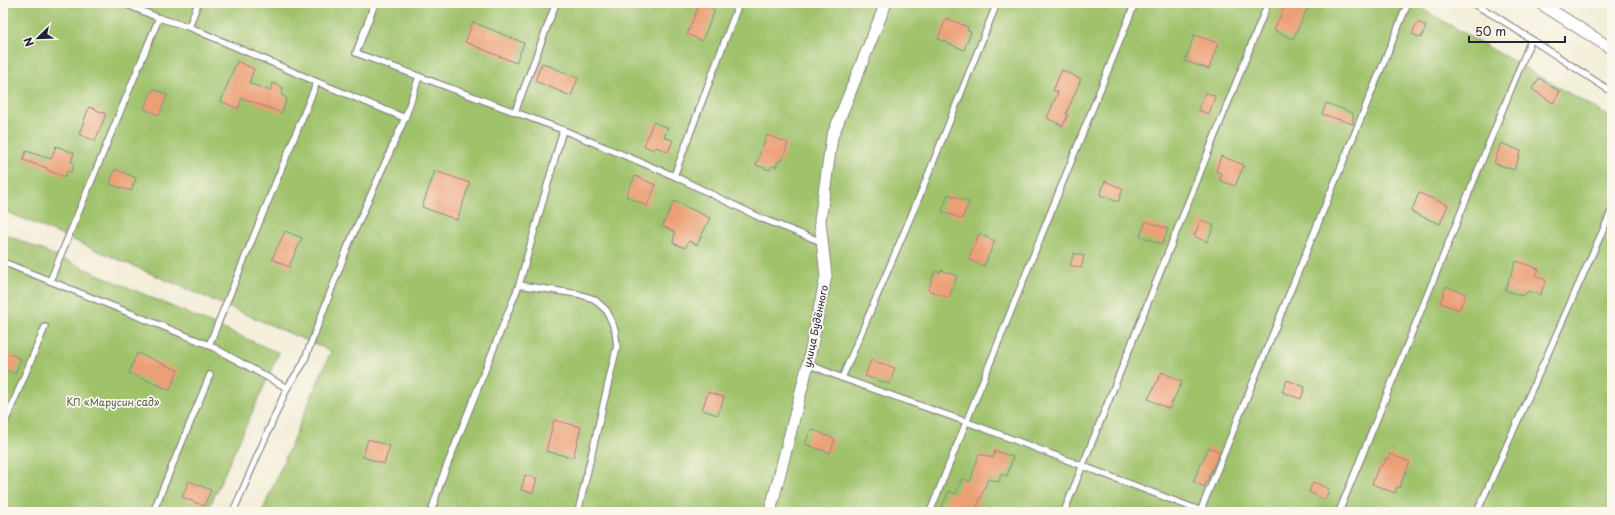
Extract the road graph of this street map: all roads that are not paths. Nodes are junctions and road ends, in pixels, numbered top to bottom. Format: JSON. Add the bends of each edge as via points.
{"nodes":[{"id":1,"x":123,"y":3,"type":"edge"},
{"id":2,"x":198,"y":3,"type":"edge"},
{"id":3,"x":375,"y":3,"type":"edge"},
{"id":4,"x":556,"y":3,"type":"edge"},
{"id":5,"x":739,"y":3,"type":"edge"},
{"id":6,"x":886,"y":3,"type":"edge"},
{"id":7,"x":997,"y":3,"type":"edge"},
{"id":8,"x":1135,"y":3,"type":"edge"},
{"id":9,"x":1268,"y":3,"type":"edge"},
{"id":10,"x":1408,"y":3,"type":"edge"},
{"id":11,"x":1472,"y":3,"type":"edge"},
{"id":12,"x":1540,"y":3,"type":"edge"},
{"id":13,"x":159,"y":18,"type":"junction"},
{"id":14,"x":189,"y":27,"type":"junction"},
{"id":15,"x":1531,"y":40,"type":"junction"},
{"id":16,"x":1612,"y":49,"type":"edge"},
{"id":17,"x":419,"y":77,"type":"junction"},
{"id":18,"x":317,"y":82,"type":"junction"},
{"id":19,"x":1612,"y":92,"type":"edge"},
{"id":20,"x":515,"y":112,"type":"junction"},
{"id":21,"x":405,"y":118,"type":"junction"},
{"id":22,"x":563,"y":130,"type":"junction"},
{"id":23,"x":674,"y":176,"type":"junction"},
{"id":24,"x":1612,"y":210,"type":"edge"},
{"id":25,"x":822,"y":242,"type":"junction"},
{"id":26,"x":3,"y":262,"type":"edge"},
{"id":27,"x":50,"y":281,"type":"junction"},
{"id":28,"x":519,"y":285,"type":"junction"},
{"id":29,"x":45,"y":327,"type":"dead end"},
{"id":30,"x":209,"y":345,"type":"junction"},
{"id":31,"x":808,"y":364,"type":"junction"},
{"id":32,"x":210,"y":375,"type":"dead end"},
{"id":33,"x":842,"y":378,"type":"junction"},
{"id":34,"x":287,"y":388,"type":"junction"},
{"id":35,"x":967,"y":422,"type":"junction"},
{"id":36,"x":3,"y":427,"type":"edge"},
{"id":37,"x":1083,"y":466,"type":"junction"},
{"id":38,"x":154,"y":512,"type":"edge"},
{"id":39,"x":233,"y":512,"type":"edge"},
{"id":40,"x":431,"y":512,"type":"edge"},
{"id":41,"x":578,"y":512,"type":"edge"},
{"id":42,"x":770,"y":512,"type":"edge"},
{"id":43,"x":930,"y":512,"type":"edge"},
{"id":44,"x":1064,"y":512,"type":"edge"},
{"id":45,"x":1202,"y":512,"type":"edge"},
{"id":46,"x":1340,"y":512,"type":"edge"},
{"id":47,"x":1477,"y":512,"type":"edge"}],
"edges":[{"from":1,"to":13,"type":"lane"},
{"from":2,"to":14,"type":"lane"},
{"from":3,"to":17,"type":"lane","via":[[356,53]]},
{"from":4,"to":20,"type":"lane"},
{"from":5,"to":23,"type":"lane"},
{"from":6,"to":25,"type":"street","name":"улица Будённого","via":[[832,137],[820,221]]},
{"from":7,"to":33,"type":"lane","via":[[920,196]]},
{"from":8,"to":35,"type":"lane"},
{"from":9,"to":37,"type":"lane"},
{"from":10,"to":45,"type":"lane"},
{"from":11,"to":15,"type":"lane"},
{"from":12,"to":16,"type":"street"},
{"from":13,"to":14,"type":"lane"},
{"from":13,"to":27,"type":"lane"},
{"from":14,"to":18,"type":"lane"},
{"from":15,"to":19,"type":"lane"},
{"from":15,"to":46,"type":"lane"},
{"from":17,"to":20,"type":"lane"},
{"from":17,"to":21,"type":"lane"},
{"from":18,"to":21,"type":"lane"},
{"from":18,"to":30,"type":"lane"},
{"from":20,"to":22,"type":"lane"},
{"from":21,"to":34,"type":"lane","via":[[348,246],[303,364]]},
{"from":22,"to":23,"type":"lane"},
{"from":22,"to":28,"type":"lane"},
{"from":23,"to":25,"type":"lane","via":[[763,219]]},
{"from":24,"to":47,"type":"lane"},
{"from":25,"to":31,"type":"street","name":"улица Будённого","via":[[826,276]]},
{"from":26,"to":27,"type":"lane"},
{"from":27,"to":30,"type":"lane"},
{"from":28,"to":40,"type":"lane","via":[[442,478]]},
{"from":28,"to":41,"type":"lane","via":[[594,299],[607,311],[615,330],[618,346]]},
{"from":29,"to":36,"type":"lane"},
{"from":30,"to":34,"type":"lane"},
{"from":31,"to":33,"type":"lane"},
{"from":31,"to":42,"type":"street","name":"улица Будённого"},
{"from":32,"to":38,"type":"lane"},
{"from":33,"to":35,"type":"lane"},
{"from":34,"to":39,"type":"lane"},
{"from":35,"to":37,"type":"lane"},
{"from":35,"to":43,"type":"lane"},
{"from":37,"to":44,"type":"lane"},
{"from":37,"to":45,"type":"lane"}]}
